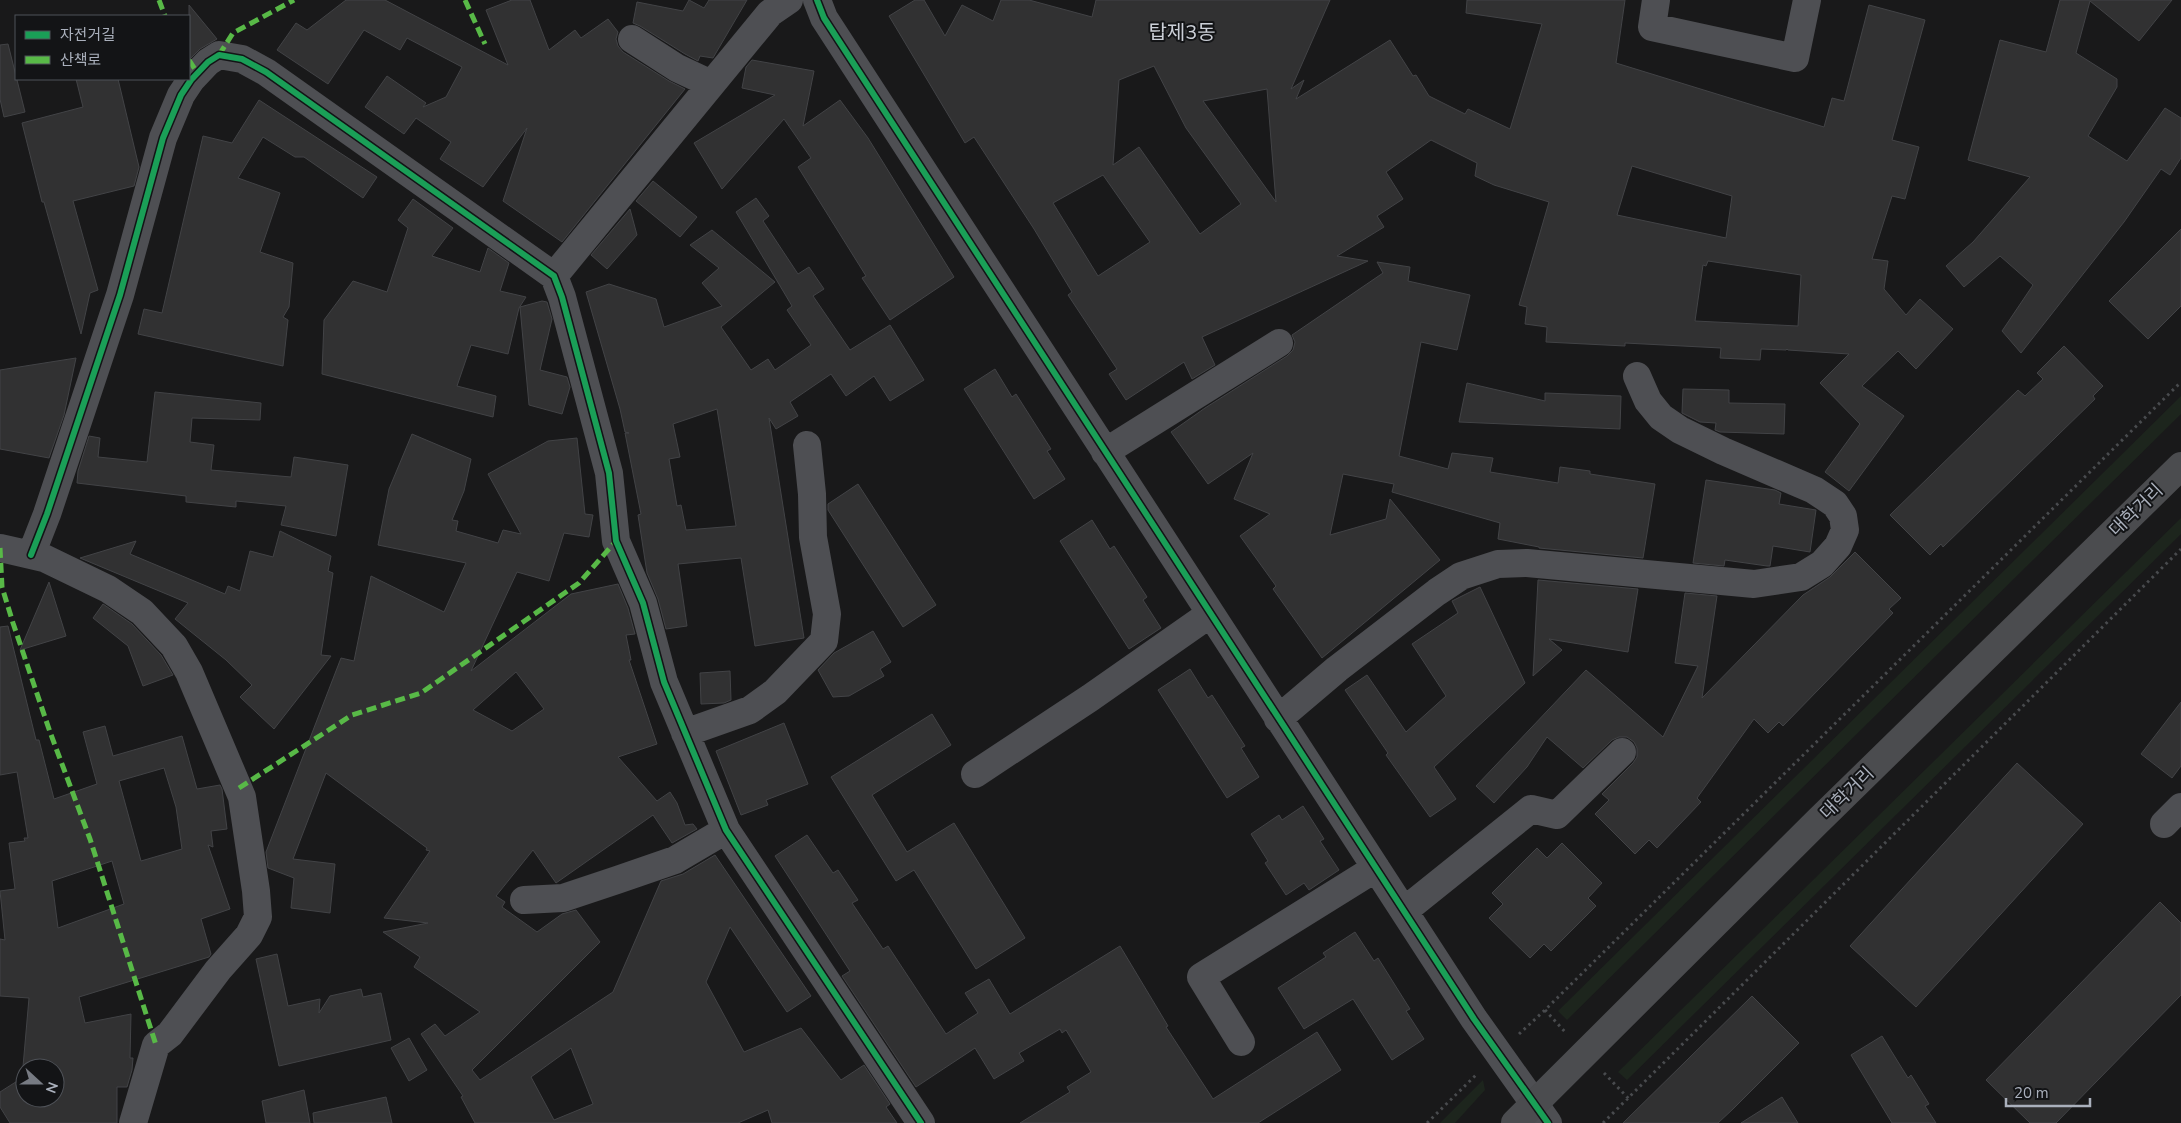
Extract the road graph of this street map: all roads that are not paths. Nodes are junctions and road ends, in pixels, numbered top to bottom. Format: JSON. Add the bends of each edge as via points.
{"nodes":[{"id":1,"x":789,"y":0,"type":"edge"},
{"id":2,"x":817,"y":0,"type":"edge"},
{"id":3,"x":1656,"y":0,"type":"edge"},
{"id":4,"x":1807,"y":0,"type":"edge"},
{"id":5,"x":632,"y":39,"type":"dead end"},
{"id":6,"x":712,"y":84,"type":"junction"},
{"id":7,"x":554,"y":276,"type":"junction"},
{"id":8,"x":1279,"y":343,"type":"dead end"},
{"id":9,"x":1637,"y":376,"type":"dead end"},
{"id":10,"x":807,"y":445,"type":"dead end"},
{"id":11,"x":1105,"y":452,"type":"junction"},
{"id":12,"x":2181,"y":466,"type":"edge"},
{"id":13,"x":0,"y":548,"type":"edge"},
{"id":14,"x":31,"y":556,"type":"junction"},
{"id":15,"x":1210,"y":614,"type":"junction"},
{"id":16,"x":1278,"y":719,"type":"junction"},
{"id":17,"x":685,"y":734,"type":"junction"},
{"id":18,"x":1622,"y":752,"type":"dead end"},
{"id":19,"x":975,"y":774,"type":"dead end"},
{"id":20,"x":726,"y":830,"type":"junction"},
{"id":21,"x":1376,"y":868,"type":"junction"},
{"id":22,"x":524,"y":900,"type":"dead end"},
{"id":23,"x":1404,"y":911,"type":"junction"},
{"id":24,"x":1241,"y":1042,"type":"dead end"},
{"id":25,"x":1541,"y":1114,"type":"edge"},
{"id":26,"x":134,"y":1123,"type":"edge"},
{"id":27,"x":920,"y":1123,"type":"edge"},
{"id":28,"x":1515,"y":1123,"type":"edge"}],
"edges":[{"from":1,"to":6,"type":"street","via":[[770,13]]},
{"from":2,"to":11,"type":"street","via":[[824,18]]},
{"from":3,"to":4,"type":"street","via":[[1652,27],[1795,58]]},
{"from":5,"to":6,"type":"street","via":[[677,68]]},
{"from":6,"to":7,"type":"street"},
{"from":7,"to":14,"type":"street","via":[[266,72],[242,59],[219,55],[208,62],[186,88],[163,138],[120,295]]},
{"from":7,"to":17,"type":"street","via":[[608,473],[616,541],[643,603],[664,682]]},
{"from":8,"to":11,"type":"street"},
{"from":9,"to":16,"type":"street","via":[[1648,402],[1661,417],[1680,430],[1814,490],[1835,504],[1843,516],[1845,530],[1838,546],[1822,564],[1801,577],[1754,584],[1527,563],[1482,568],[1461,576],[1437,592]]},
{"from":10,"to":17,"type":"street","via":[[813,537],[827,614],[824,641],[775,692],[750,710]]},
{"from":11,"to":15,"type":"street"},
{"from":12,"to":25,"type":"main road","name":"대학거리","via":[[1810,829]]},
{"from":13,"to":14,"type":"street"},
{"from":14,"to":26,"type":"street","via":[[44,558],[108,589],[142,612],[174,646],[189,672],[242,797],[258,917],[249,935],[170,1034],[156,1045]]},
{"from":15,"to":16,"type":"street"},
{"from":15,"to":19,"type":"street"},
{"from":16,"to":21,"type":"street"},
{"from":17,"to":20,"type":"street"},
{"from":18,"to":23,"type":"street","via":[[1557,815],[1531,809]]},
{"from":20,"to":22,"type":"street","via":[[675,860],[563,898]]},
{"from":20,"to":27,"type":"street"},
{"from":21,"to":23,"type":"street"},
{"from":21,"to":24,"type":"street","via":[[1201,977]]},
{"from":23,"to":25,"type":"street"},
{"from":25,"to":28,"type":"main road","name":"대학거리"}]}
